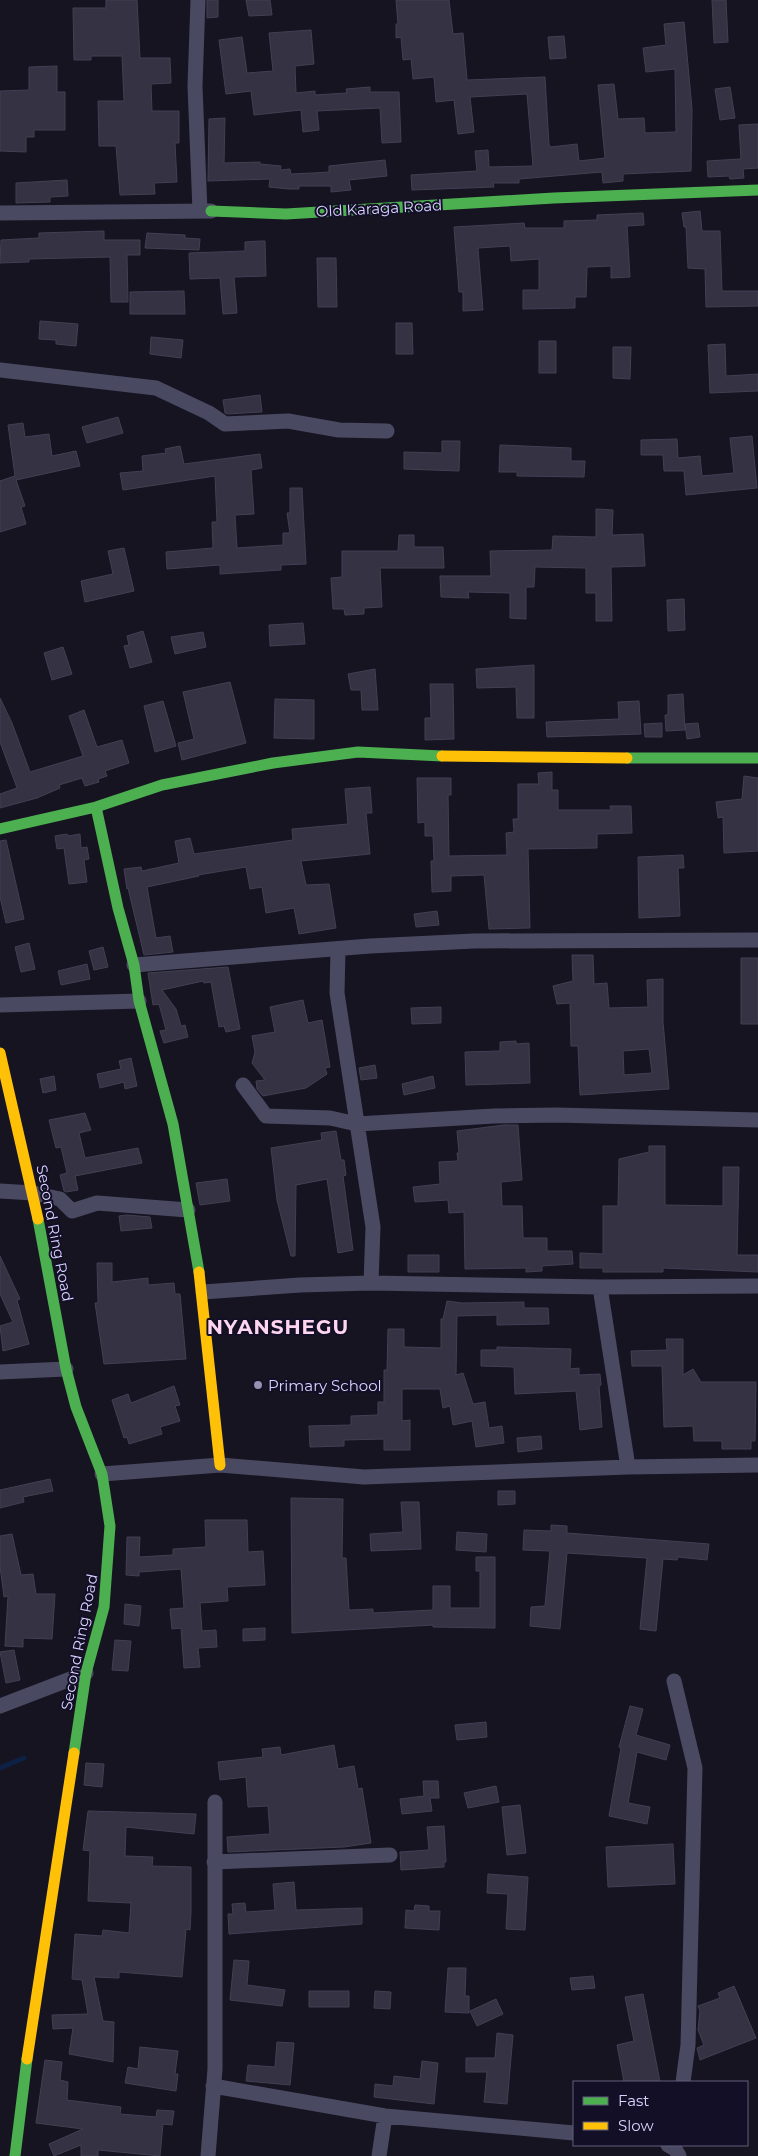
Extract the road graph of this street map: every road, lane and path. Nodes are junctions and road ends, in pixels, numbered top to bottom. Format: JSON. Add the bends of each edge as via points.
{"nodes":[{"id":1,"x":198,"y":0,"type":"edge"},
{"id":2,"x":758,"y":190,"type":"edge"},
{"id":3,"x":206,"y":211,"type":"junction"},
{"id":4,"x":0,"y":213,"type":"edge"},
{"id":5,"x":0,"y":370,"type":"edge"},
{"id":6,"x":387,"y":431,"type":"dead end"},
{"id":7,"x":758,"y":758,"type":"edge"},
{"id":8,"x":96,"y":807,"type":"junction"},
{"id":9,"x":0,"y":829,"type":"edge"},
{"id":10,"x":758,"y":940,"type":"edge"},
{"id":11,"x":338,"y":950,"type":"junction"},
{"id":12,"x":134,"y":965,"type":"junction"},
{"id":13,"x":139,"y":1001,"type":"junction"},
{"id":14,"x":0,"y":1005,"type":"edge"},
{"id":15,"x":0,"y":1053,"type":"edge"},
{"id":16,"x":243,"y":1084,"type":"dead end"},
{"id":17,"x":758,"y":1120,"type":"edge"},
{"id":18,"x":357,"y":1124,"type":"junction"},
{"id":19,"x":0,"y":1191,"type":"edge"},
{"id":20,"x":33,"y":1193,"type":"junction"},
{"id":21,"x":188,"y":1210,"type":"junction"},
{"id":22,"x":370,"y":1283,"type":"junction"},
{"id":23,"x":758,"y":1286,"type":"edge"},
{"id":24,"x":600,"y":1287,"type":"junction"},
{"id":25,"x":204,"y":1292,"type":"junction"},
{"id":26,"x":66,"y":1369,"type":"junction"},
{"id":27,"x":0,"y":1372,"type":"edge"},
{"id":28,"x":220,"y":1465,"type":"junction"},
{"id":29,"x":758,"y":1465,"type":"edge"},
{"id":30,"x":628,"y":1467,"type":"junction"},
{"id":31,"x":102,"y":1474,"type":"junction"},
{"id":32,"x":86,"y":1673,"type":"junction"},
{"id":33,"x":674,"y":1681,"type":"dead end"},
{"id":34,"x":0,"y":1706,"type":"edge"},
{"id":35,"x":215,"y":1802,"type":"dead end"},
{"id":36,"x":390,"y":1855,"type":"dead end"},
{"id":37,"x":214,"y":1862,"type":"junction"},
{"id":38,"x":684,"y":2081,"type":"edge"},
{"id":39,"x":214,"y":2086,"type":"junction"},
{"id":40,"x":385,"y":2116,"type":"junction"},
{"id":41,"x":573,"y":2134,"type":"edge"},
{"id":42,"x":15,"y":2156,"type":"edge"},
{"id":43,"x":208,"y":2156,"type":"edge"},
{"id":44,"x":378,"y":2156,"type":"edge"}],
"edges":[{"from":1,"to":3,"type":"street","via":[[196,151]]},
{"from":2,"to":3,"type":"street","name":"Old Karaga Road","via":[[286,214]]},
{"from":3,"to":4,"type":"street","name":"Old Karaga Road"},
{"from":5,"to":6,"type":"street","via":[[156,388],[225,424],[288,421],[339,430]]},
{"from":7,"to":8,"type":"street","via":[[474,757],[358,752],[273,763],[195,778],[162,785]]},
{"from":8,"to":9,"type":"street"},
{"from":8,"to":12,"type":"street"},
{"from":10,"to":11,"type":"street","via":[[474,941]]},
{"from":11,"to":12,"type":"street"},
{"from":11,"to":18,"type":"street","via":[[337,993]]},
{"from":12,"to":13,"type":"street"},
{"from":13,"to":14,"type":"street"},
{"from":13,"to":21,"type":"street","via":[[173,1124]]},
{"from":15,"to":20,"type":"street","name":"Second Ring Road"},
{"from":16,"to":18,"type":"street","via":[[266,1116],[330,1118]]},
{"from":17,"to":18,"type":"street","via":[[556,1115]]},
{"from":18,"to":22,"type":"street","via":[[373,1227]]},
{"from":19,"to":20,"type":"street"},
{"from":20,"to":21,"type":"street","via":[[60,1199],[72,1211],[97,1203]]},
{"from":20,"to":26,"type":"street","name":"Second Ring Road"},
{"from":21,"to":25,"type":"street"},
{"from":22,"to":24,"type":"street"},
{"from":22,"to":25,"type":"street"},
{"from":23,"to":24,"type":"street"},
{"from":24,"to":30,"type":"street"},
{"from":25,"to":28,"type":"street"},
{"from":26,"to":27,"type":"street"},
{"from":26,"to":31,"type":"street","name":"Second Ring Road","via":[[76,1407]]},
{"from":28,"to":30,"type":"street","via":[[364,1477]]},
{"from":28,"to":31,"type":"street"},
{"from":29,"to":30,"type":"street"},
{"from":31,"to":32,"type":"street","name":"Second Ring Road","via":[[110,1526],[110,1562],[104,1607]]},
{"from":32,"to":34,"type":"street"},
{"from":32,"to":42,"type":"street","name":"Second Ring Road"},
{"from":33,"to":38,"type":"street","via":[[696,1768],[688,2046]]},
{"from":35,"to":37,"type":"street"},
{"from":36,"to":37,"type":"street"},
{"from":37,"to":39,"type":"street"},
{"from":39,"to":40,"type":"street"},
{"from":39,"to":43,"type":"street"},
{"from":40,"to":41,"type":"street"},
{"from":40,"to":44,"type":"street"}]}
